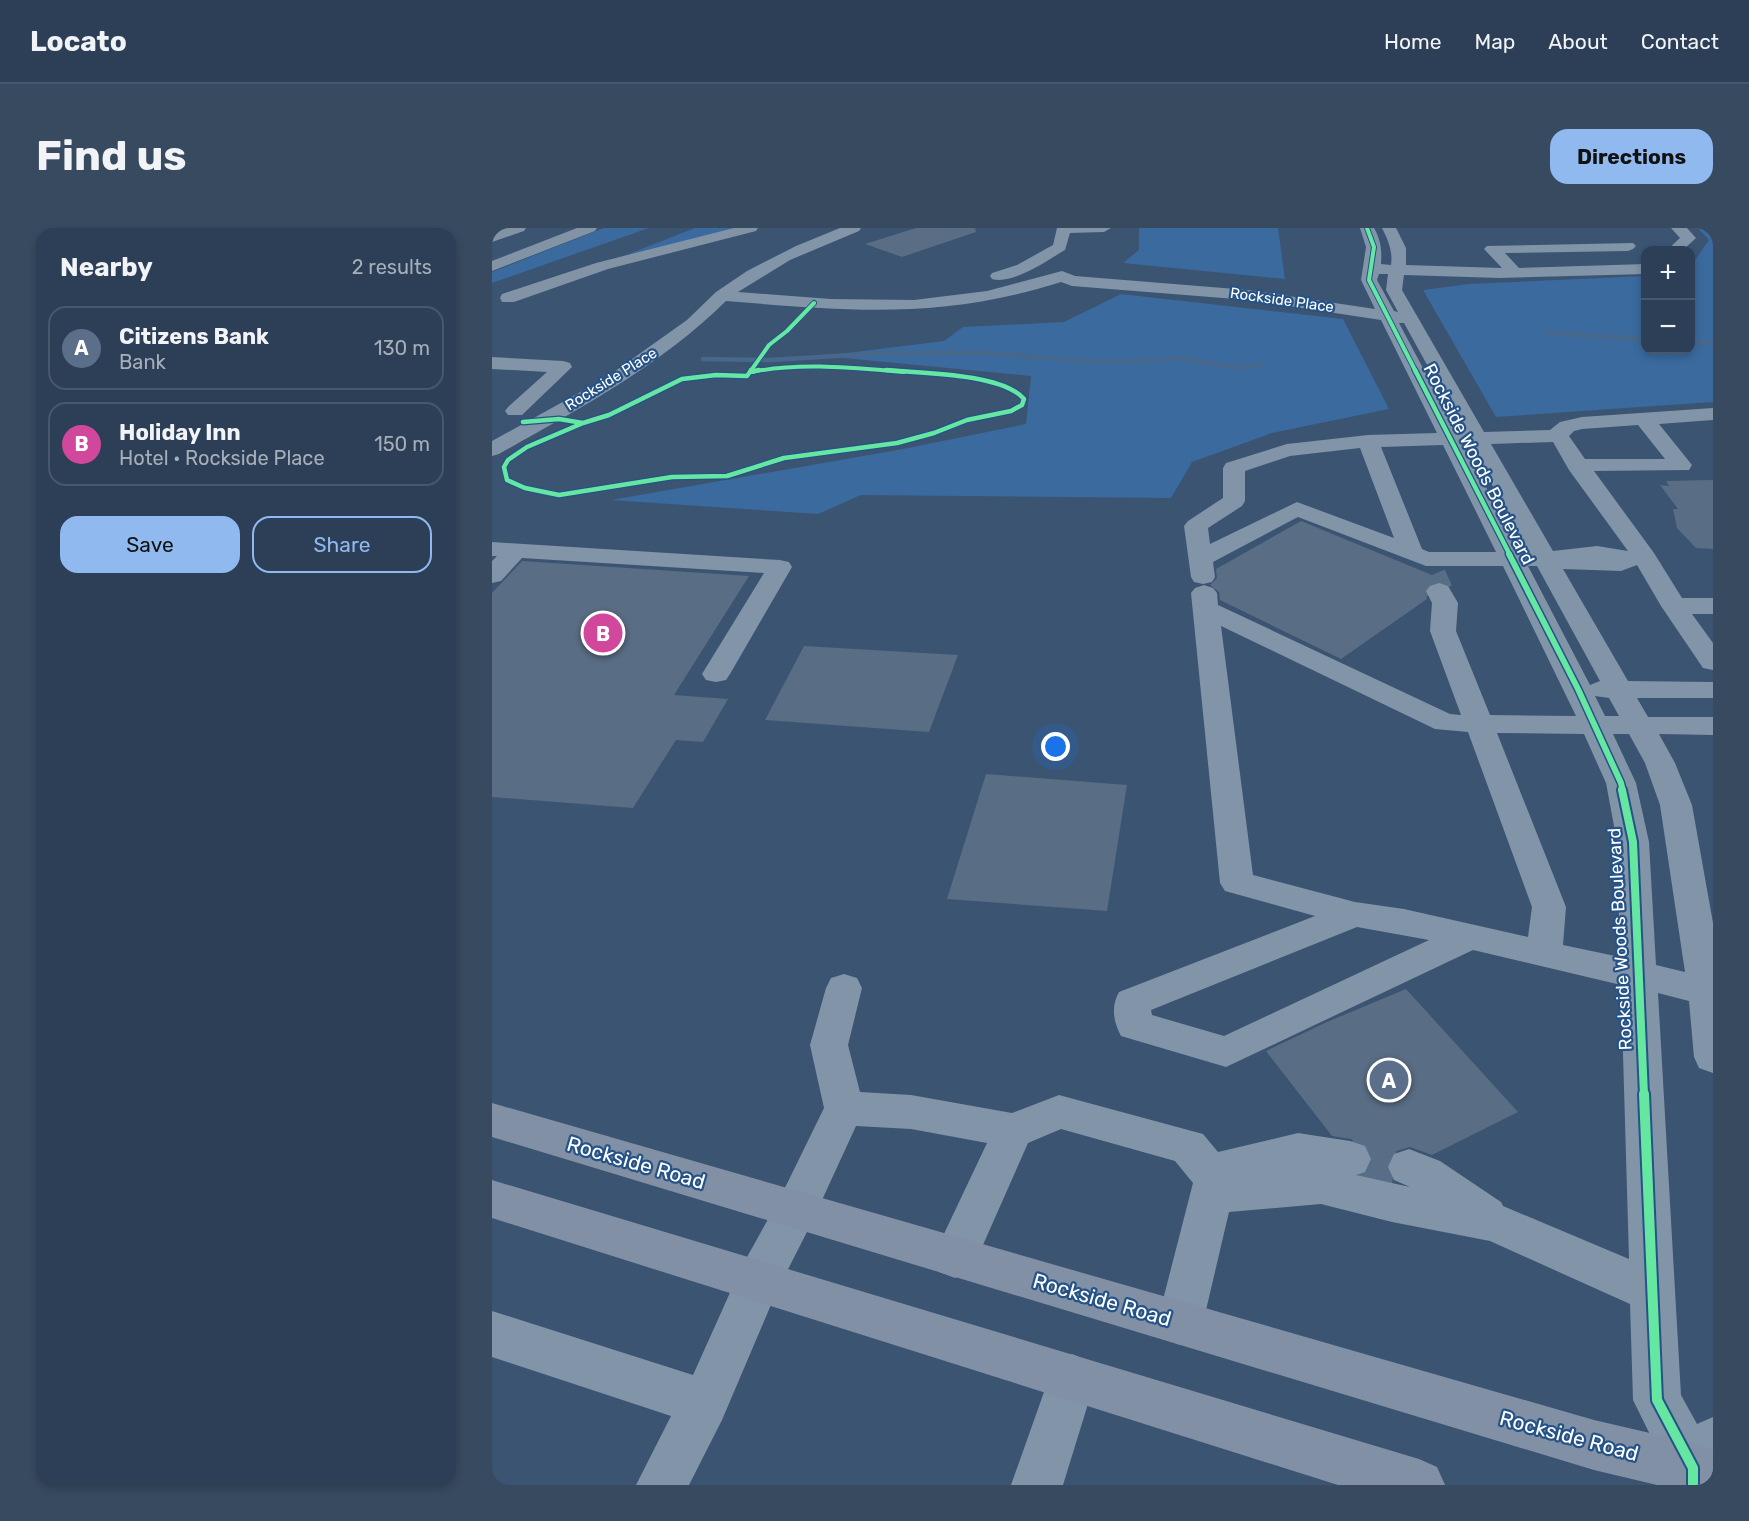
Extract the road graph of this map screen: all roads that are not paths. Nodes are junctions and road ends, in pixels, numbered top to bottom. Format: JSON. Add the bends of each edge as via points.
{"nodes":[{"id":1,"x":519,"y":228,"type":"edge"},
{"id":2,"x":563,"y":228,"type":"edge"},
{"id":3,"x":590,"y":228,"type":"edge"},
{"id":4,"x":686,"y":228,"type":"edge"},
{"id":5,"x":751,"y":228,"type":"edge"},
{"id":6,"x":852,"y":228,"type":"edge"},
{"id":7,"x":1104,"y":228,"type":"edge"},
{"id":8,"x":1367,"y":228,"type":"edge"},
{"id":9,"x":1389,"y":228,"type":"edge"},
{"id":10,"x":1678,"y":228,"type":"edge"},
{"id":11,"x":1616,"y":234,"type":"dead end"},
{"id":12,"x":492,"y":238,"type":"edge"},
{"id":13,"x":1628,"y":246,"type":"junction"},
{"id":14,"x":1679,"y":246,"type":"edge"},
{"id":15,"x":492,"y":255,"type":"edge"},
{"id":16,"x":582,"y":256,"type":"dead end"},
{"id":17,"x":1641,"y":258,"type":"edge"},
{"id":18,"x":492,"y":266,"type":"edge"},
{"id":19,"x":1023,"y":268,"type":"junction"},
{"id":20,"x":1641,"y":269,"type":"edge"},
{"id":21,"x":1384,"y":270,"type":"junction"},
{"id":22,"x":1514,"y":272,"type":"junction"},
{"id":23,"x":1062,"y":276,"type":"junction"},
{"id":24,"x":743,"y":279,"type":"junction"},
{"id":25,"x":983,"y":279,"type":"dead end"},
{"id":26,"x":777,"y":282,"type":"dead end"},
{"id":27,"x":492,"y":288,"type":"edge"},
{"id":28,"x":722,"y":296,"type":"junction"},
{"id":29,"x":500,"y":301,"type":"edge"},
{"id":30,"x":1397,"y":313,"type":"junction"},
{"id":31,"x":492,"y":363,"type":"edge"},
{"id":32,"x":1713,"y":414,"type":"edge"},
{"id":33,"x":1692,"y":416,"type":"junction"},
{"id":34,"x":547,"y":417,"type":"junction"},
{"id":35,"x":1644,"y":419,"type":"junction"},
{"id":36,"x":1713,"y":435,"type":"edge"},
{"id":37,"x":1559,"y":436,"type":"junction"},
{"id":38,"x":1464,"y":440,"type":"junction"},
{"id":39,"x":1368,"y":441,"type":"junction"},
{"id":40,"x":492,"y":450,"type":"edge"},
{"id":41,"x":1577,"y":465,"type":"junction"},
{"id":42,"x":504,"y":549,"type":"edge"},
{"id":43,"x":1636,"y":558,"type":"junction"},
{"id":44,"x":1511,"y":559,"type":"junction"},
{"id":45,"x":1546,"y":559,"type":"junction"},
{"id":46,"x":1427,"y":570,"type":"junction"},
{"id":47,"x":492,"y":576,"type":"edge"},
{"id":48,"x":1203,"y":584,"type":"junction"},
{"id":49,"x":1674,"y":606,"type":"junction"},
{"id":50,"x":1713,"y":606,"type":"edge"},
{"id":51,"x":1713,"y":662,"type":"edge"},
{"id":52,"x":716,"y":674,"type":"dead end"},
{"id":53,"x":1578,"y":689,"type":"junction"},
{"id":54,"x":1619,"y":689,"type":"junction"},
{"id":55,"x":1713,"y":690,"type":"edge"},
{"id":56,"x":1479,"y":724,"type":"junction"},
{"id":57,"x":1595,"y":726,"type":"junction"},
{"id":58,"x":1713,"y":726,"type":"edge"},
{"id":59,"x":1640,"y":727,"type":"junction"},
{"id":60,"x":1355,"y":914,"type":"junction"},
{"id":61,"x":1469,"y":937,"type":"junction"},
{"id":62,"x":1544,"y":954,"type":"junction"},
{"id":63,"x":1639,"y":976,"type":"junction"},
{"id":64,"x":844,"y":988,"type":"dead end"},
{"id":65,"x":1710,"y":992,"type":"edge"},
{"id":66,"x":1713,"y":1057,"type":"edge"},
{"id":67,"x":844,"y":1108,"type":"junction"},
{"id":68,"x":492,"y":1120,"type":"edge"},
{"id":69,"x":1013,"y":1131,"type":"junction"},
{"id":70,"x":1350,"y":1159,"type":"tunnel mouth"},
{"id":71,"x":1409,"y":1167,"type":"tunnel mouth"},
{"id":72,"x":1210,"y":1184,"type":"junction"},
{"id":73,"x":492,"y":1199,"type":"edge"},
{"id":74,"x":796,"y":1210,"type":"junction"},
{"id":75,"x":1494,"y":1222,"type":"junction"},
{"id":76,"x":955,"y":1257,"type":"junction"},
{"id":77,"x":758,"y":1281,"type":"junction"},
{"id":78,"x":1652,"y":1291,"type":"junction"},
{"id":79,"x":1180,"y":1323,"type":"junction"},
{"id":80,"x":492,"y":1334,"type":"edge"},
{"id":81,"x":1072,"y":1378,"type":"junction"},
{"id":82,"x":705,"y":1403,"type":"junction"},
{"id":83,"x":1703,"y":1468,"type":"edge"},
{"id":84,"x":662,"y":1485,"type":"edge"},
{"id":85,"x":1037,"y":1485,"type":"edge"},
{"id":86,"x":1419,"y":1485,"type":"edge"}],
"edges":[{"from":1,"to":12,"type":"highway"},
{"from":2,"to":15,"type":"highway"},
{"from":3,"to":18,"type":"highway"},
{"from":4,"to":29,"type":"highway"},
{"from":5,"to":29,"type":"highway","via":[[602,267]]},
{"from":6,"to":24,"type":"street","name":"Rockside Place","via":[[788,253]]},
{"from":7,"to":19,"type":"street","via":[[1064,229],[1059,247]]},
{"from":8,"to":21,"type":"street","name":"Rockside Woods Boulevard"},
{"from":9,"to":21,"type":"street","name":"Rockside Woods Boulevard","via":[[1399,252]]},
{"from":10,"to":14,"type":"street","via":[[1689,238]]},
{"from":11,"to":13,"type":"street"},
{"from":13,"to":17,"type":"street"},
{"from":13,"to":22,"type":"street","via":[[1492,249]]},
{"from":16,"to":27,"type":"highway"},
{"from":19,"to":23,"type":"street"},
{"from":19,"to":25,"type":"street"},
{"from":20,"to":22,"type":"street"},
{"from":21,"to":22,"type":"street"},
{"from":21,"to":30,"type":"street","name":"Rockside Woods Boulevard","via":[[1369,280]]},
{"from":23,"to":28,"type":"street","via":[[1016,291],[941,303],[880,306]]},
{"from":23,"to":30,"type":"street","name":"Rockside Place","via":[[1154,281]]},
{"from":24,"to":26,"type":"street"},
{"from":24,"to":28,"type":"street","name":"Rockside Place"},
{"from":28,"to":34,"type":"street","name":"Rockside Place","via":[[652,355],[611,383]]},
{"from":30,"to":38,"type":"street","name":"Rockside Woods Boulevard"},
{"from":31,"to":34,"type":"street","via":[[563,367],[508,414]]},
{"from":32,"to":33,"type":"street"},
{"from":33,"to":35,"type":"street"},
{"from":33,"to":36,"type":"street"},
{"from":34,"to":40,"type":"street","name":"Rockside Place"},
{"from":35,"to":37,"type":"street","via":[[1567,426]]},
{"from":35,"to":41,"type":"street","via":[[1681,465]]},
{"from":37,"to":38,"type":"street"},
{"from":37,"to":41,"type":"street"},
{"from":38,"to":39,"type":"street"},
{"from":38,"to":44,"type":"street","name":"Rockside Woods Boulevard"},
{"from":38,"to":45,"type":"street","name":"Rockside Woods Boulevard"},
{"from":39,"to":46,"type":"street"},
{"from":39,"to":48,"type":"street","via":[[1287,450],[1234,468],[1234,501],[1196,526]]},
{"from":41,"to":43,"type":"street","via":[[1607,501]]},
{"from":42,"to":47,"type":"street"},
{"from":42,"to":52,"type":"street","via":[[780,567]]},
{"from":43,"to":45,"type":"street","via":[[1621,564]]},
{"from":43,"to":49,"type":"street"},
{"from":44,"to":45,"type":"street"},
{"from":44,"to":46,"type":"street"},
{"from":44,"to":53,"type":"street","name":"Rockside Woods Boulevard"},
{"from":45,"to":54,"type":"street","name":"Rockside Woods Boulevard"},
{"from":46,"to":48,"type":"street","via":[[1297,509]]},
{"from":46,"to":56,"type":"street","via":[[1445,603],[1443,632]]},
{"from":48,"to":56,"type":"street","via":[[1445,723]]},
{"from":48,"to":60,"type":"street","via":[[1237,883]]},
{"from":49,"to":50,"type":"street"},
{"from":49,"to":51,"type":"street"},
{"from":53,"to":54,"type":"street"},
{"from":53,"to":57,"type":"street","name":"Rockside Woods Boulevard"},
{"from":54,"to":55,"type":"street"},
{"from":54,"to":59,"type":"street","name":"Rockside Woods Boulevard"},
{"from":56,"to":57,"type":"street"},
{"from":56,"to":62,"type":"street","via":[[1549,907]]},
{"from":57,"to":59,"type":"street"},
{"from":57,"to":63,"type":"street","name":"Rockside Woods Boulevard","via":[[1621,783],[1633,842]]},
{"from":58,"to":59,"type":"street"},
{"from":59,"to":65,"type":"street","name":"Rockside Woods Boulevard","via":[[1660,763],[1676,805]]},
{"from":60,"to":61,"type":"street"},
{"from":60,"to":61,"type":"street","via":[[1132,1002],[1134,1025],[1227,1052]]},
{"from":61,"to":62,"type":"street"},
{"from":62,"to":63,"type":"street"},
{"from":63,"to":65,"type":"street"},
{"from":63,"to":78,"type":"street","name":"Rockside Woods Boulevard"},
{"from":64,"to":67,"type":"street","via":[[828,1045]]},
{"from":65,"to":66,"type":"street","name":"Rockside Woods Boulevard"},
{"from":67,"to":69,"type":"street","via":[[911,1112]]},
{"from":67,"to":74,"type":"street"},
{"from":68,"to":74,"type":"main road","name":"Rockside Road"},
{"from":69,"to":72,"type":"street","via":[[1059,1113],[1188,1147]]},
{"from":69,"to":76,"type":"street"},
{"from":70,"to":72,"type":"street","via":[[1298,1151]]},
{"from":71,"to":75,"type":"street"},
{"from":72,"to":75,"type":"street","via":[[1321,1185]]},
{"from":72,"to":79,"type":"street"},
{"from":73,"to":77,"type":"main road"},
{"from":74,"to":76,"type":"main road","name":"Rockside Road"},
{"from":74,"to":77,"type":"street"},
{"from":75,"to":78,"type":"street"},
{"from":76,"to":79,"type":"main road","name":"Rockside Road"},
{"from":77,"to":81,"type":"main road"},
{"from":77,"to":82,"type":"street"},
{"from":78,"to":83,"type":"street","name":"Rockside Woods Boulevard","via":[[1657,1400]]},
{"from":79,"to":83,"type":"main road","name":"Rockside Road","via":[[1594,1445]]},
{"from":80,"to":82,"type":"street"},
{"from":81,"to":85,"type":"street"},
{"from":81,"to":86,"type":"main road"},
{"from":82,"to":84,"type":"street"}]}
